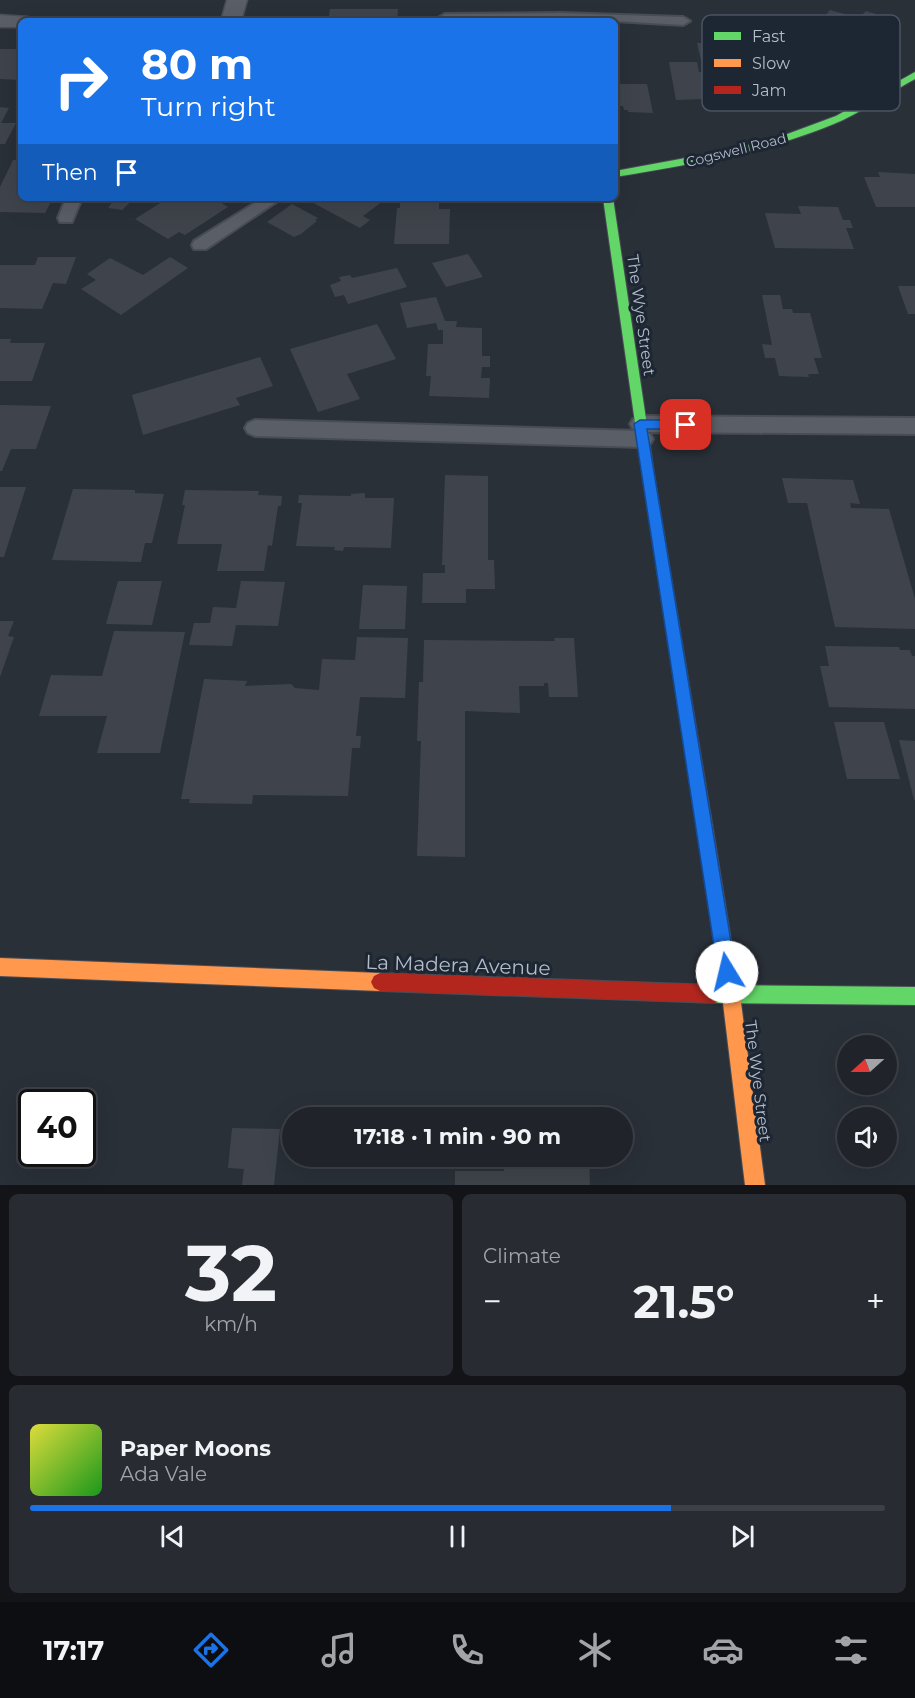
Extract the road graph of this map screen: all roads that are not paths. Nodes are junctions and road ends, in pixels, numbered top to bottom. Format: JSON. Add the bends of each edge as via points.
{"nodes":[{"id":1,"x":237,"y":0,"type":"edge"},
{"id":2,"x":232,"y":18,"type":"edge"},
{"id":3,"x":618,"y":20,"type":"edge"},
{"id":4,"x":0,"y":21,"type":"edge"},
{"id":5,"x":18,"y":21,"type":"edge"},
{"id":6,"x":683,"y":21,"type":"dead end"},
{"id":7,"x":915,"y":75,"type":"edge"},
{"id":8,"x":900,"y":83,"type":"edge"},
{"id":9,"x":851,"y":111,"type":"edge"},
{"id":10,"x":618,"y":173,"type":"edge"},
{"id":11,"x":73,"y":201,"type":"edge"},
{"id":12,"x":269,"y":201,"type":"edge"},
{"id":13,"x":608,"y":201,"type":"edge"},
{"id":14,"x":66,"y":218,"type":"dead end"},
{"id":15,"x":200,"y":245,"type":"dead end"},
{"id":16,"x":915,"y":426,"type":"edge"},
{"id":17,"x":255,"y":428,"type":"dead end"},
{"id":18,"x":642,"y":432,"type":"junction"},
{"id":19,"x":0,"y":967,"type":"edge"},
{"id":20,"x":731,"y":995,"type":"junction"},
{"id":21,"x":915,"y":996,"type":"edge"},
{"id":22,"x":754,"y":1185,"type":"edge"}],
"edges":[{"from":1,"to":2,"type":"street"},
{"from":3,"to":6,"type":"lane"},
{"from":4,"to":5,"type":"street"},
{"from":7,"to":8,"type":"street","name":"Cogswell Road"},
{"from":9,"to":10,"type":"street","name":"Cogswell Road","via":[[776,142]]},
{"from":11,"to":14,"type":"lane"},
{"from":12,"to":15,"type":"lane"},
{"from":13,"to":18,"type":"street","name":"The Wye Street"},
{"from":16,"to":18,"type":"lane"},
{"from":17,"to":18,"type":"lane"},
{"from":18,"to":20,"type":"street","name":"The Wye Street"},
{"from":19,"to":20,"type":"street","name":"La Madera Avenue"},
{"from":20,"to":21,"type":"street","name":"La Madera Avenue"},
{"from":20,"to":22,"type":"street","name":"The Wye Street"}]}
